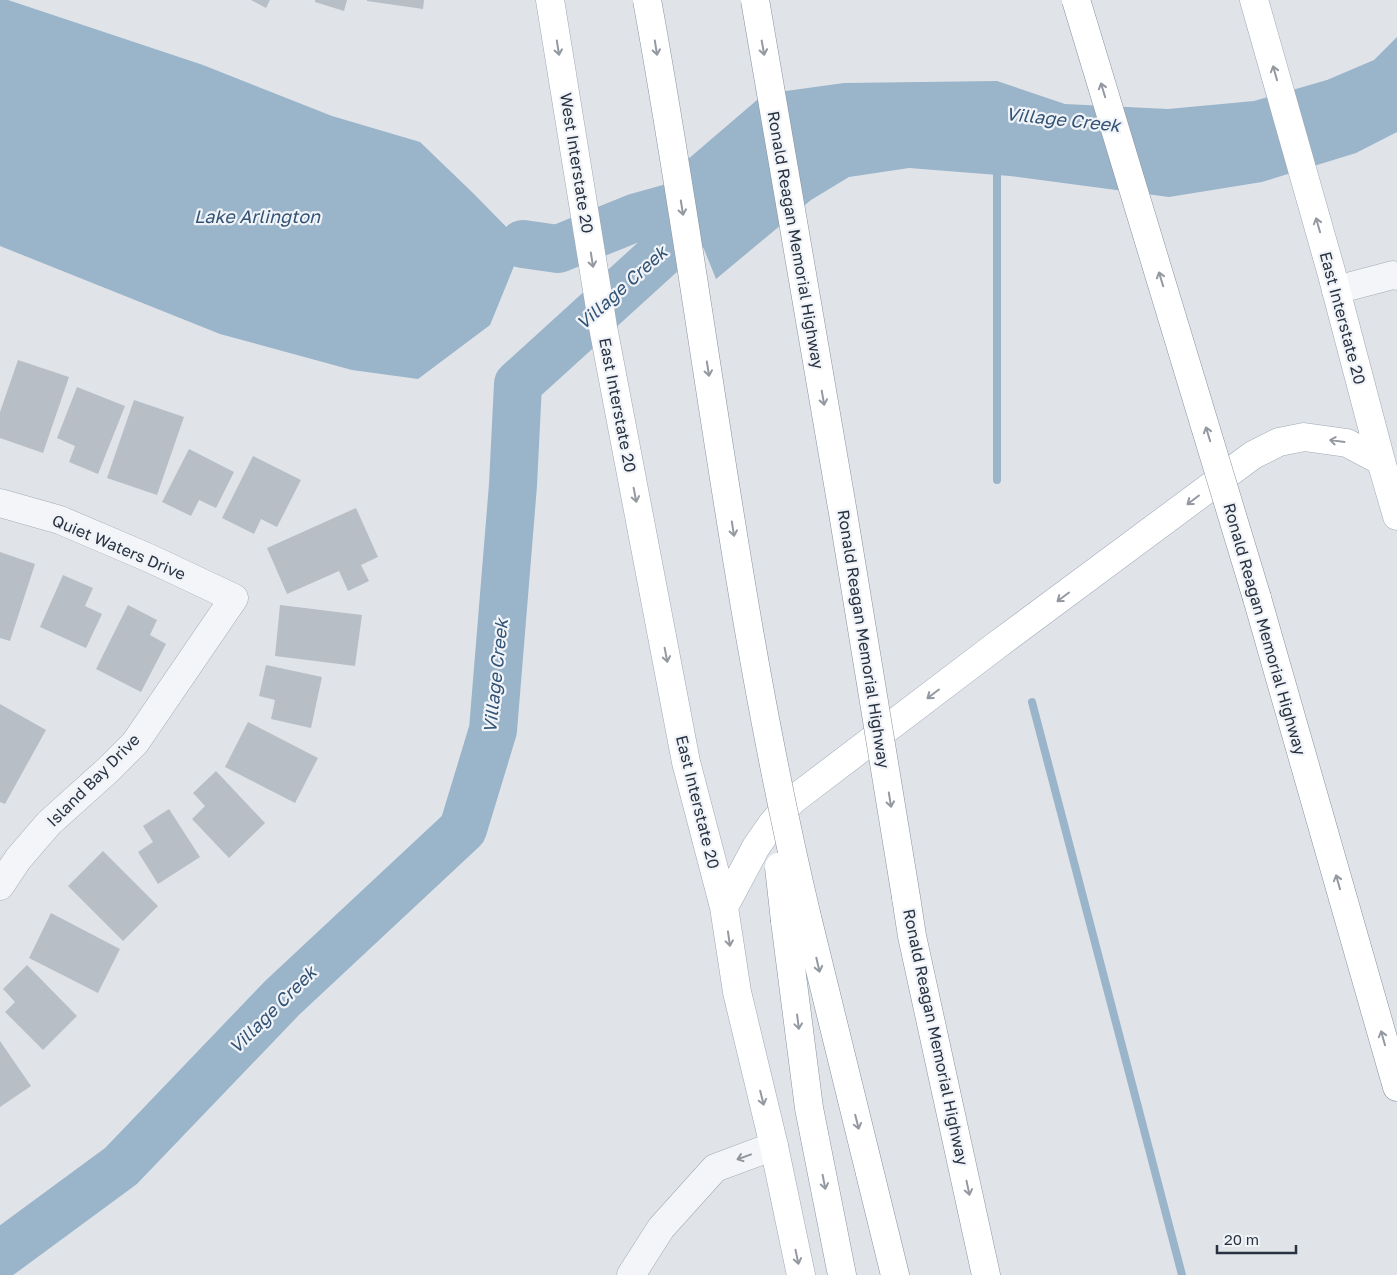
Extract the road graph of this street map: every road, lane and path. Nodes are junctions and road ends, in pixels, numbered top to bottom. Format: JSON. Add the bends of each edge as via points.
{"nodes":[{"id":1,"x":550,"y":0,"type":"edge"},
{"id":2,"x":647,"y":0,"type":"edge"},
{"id":3,"x":755,"y":0,"type":"edge"},
{"id":4,"x":1076,"y":0,"type":"edge"},
{"id":5,"x":1254,"y":0,"type":"edge"},
{"id":6,"x":1397,"y":276,"type":"edge"},
{"id":7,"x":1334,"y":281,"type":"junction"},
{"id":8,"x":603,"y":327,"type":"joint"},
{"id":9,"x":1381,"y":461,"type":"junction"},
{"id":10,"x":0,"y":503,"type":"edge"},
{"id":11,"x":1397,"y":516,"type":"edge"},
{"id":12,"x":234,"y":598,"type":"joint"},
{"id":13,"x":9,"y":856,"type":"edge"},
{"id":14,"x":0,"y":886,"type":"edge"},
{"id":15,"x":724,"y":907,"type":"junction"},
{"id":16,"x":796,"y":919,"type":"junction"},
{"id":17,"x":1397,"y":1086,"type":"edge"},
{"id":18,"x":774,"y":1146,"type":"junction"},
{"id":19,"x":631,"y":1275,"type":"edge"},
{"id":20,"x":801,"y":1275,"type":"edge"},
{"id":21,"x":842,"y":1275,"type":"edge"},
{"id":22,"x":896,"y":1275,"type":"edge"},
{"id":23,"x":986,"y":1275,"type":"edge"}],
"edges":[{"from":1,"to":8,"type":"main road","name":"West Interstate 20","one_way":true},
{"from":2,"to":16,"type":"main road","one_way":true,"bridge":true,"via":[[750,642],[788,840]]},
{"from":3,"to":23,"type":"main road","name":"Ronald Reagan Memorial Highway","one_way":true,"bridge":true,"via":[[912,936]]},
{"from":17,"to":4,"type":"main road","name":"Ronald Reagan Memorial Highway","one_way":true,"bridge":true,"via":[[1257,598]]},
{"from":7,"to":5,"type":"main road","name":"East Interstate 20","one_way":true},
{"from":6,"to":7,"type":"street"},
{"from":7,"to":9,"type":"main road","name":"East Interstate 20"},
{"from":8,"to":15,"type":"main road","name":"East Interstate 20","one_way":true,"via":[[686,762]]},
{"from":9,"to":11,"type":"main road","name":"East Interstate 20"},
{"from":9,"to":15,"type":"main road","one_way":true,"via":[[1347,443],[1304,437],[1279,442],[1253,455],[793,800],[756,847]]},
{"from":10,"to":12,"type":"street","name":"Quiet Waters Drive","via":[[60,520]]},
{"from":12,"to":13,"type":"street","name":"Island Bay Drive","via":[[135,743]]},
{"from":13,"to":14,"type":"street","name":"Island Bay Drive"},
{"from":15,"to":18,"type":"main road","name":"East Interstate 20","one_way":true,"via":[[737,992]]},
{"from":16,"to":21,"type":"main road","one_way":true,"via":[[809,1108]]},
{"from":16,"to":22,"type":"main road","one_way":true},
{"from":18,"to":19,"type":"street","one_way":true,"via":[[714,1168],[661,1228]]},
{"from":18,"to":20,"type":"main road","name":"East Interstate 20","one_way":true}]}
